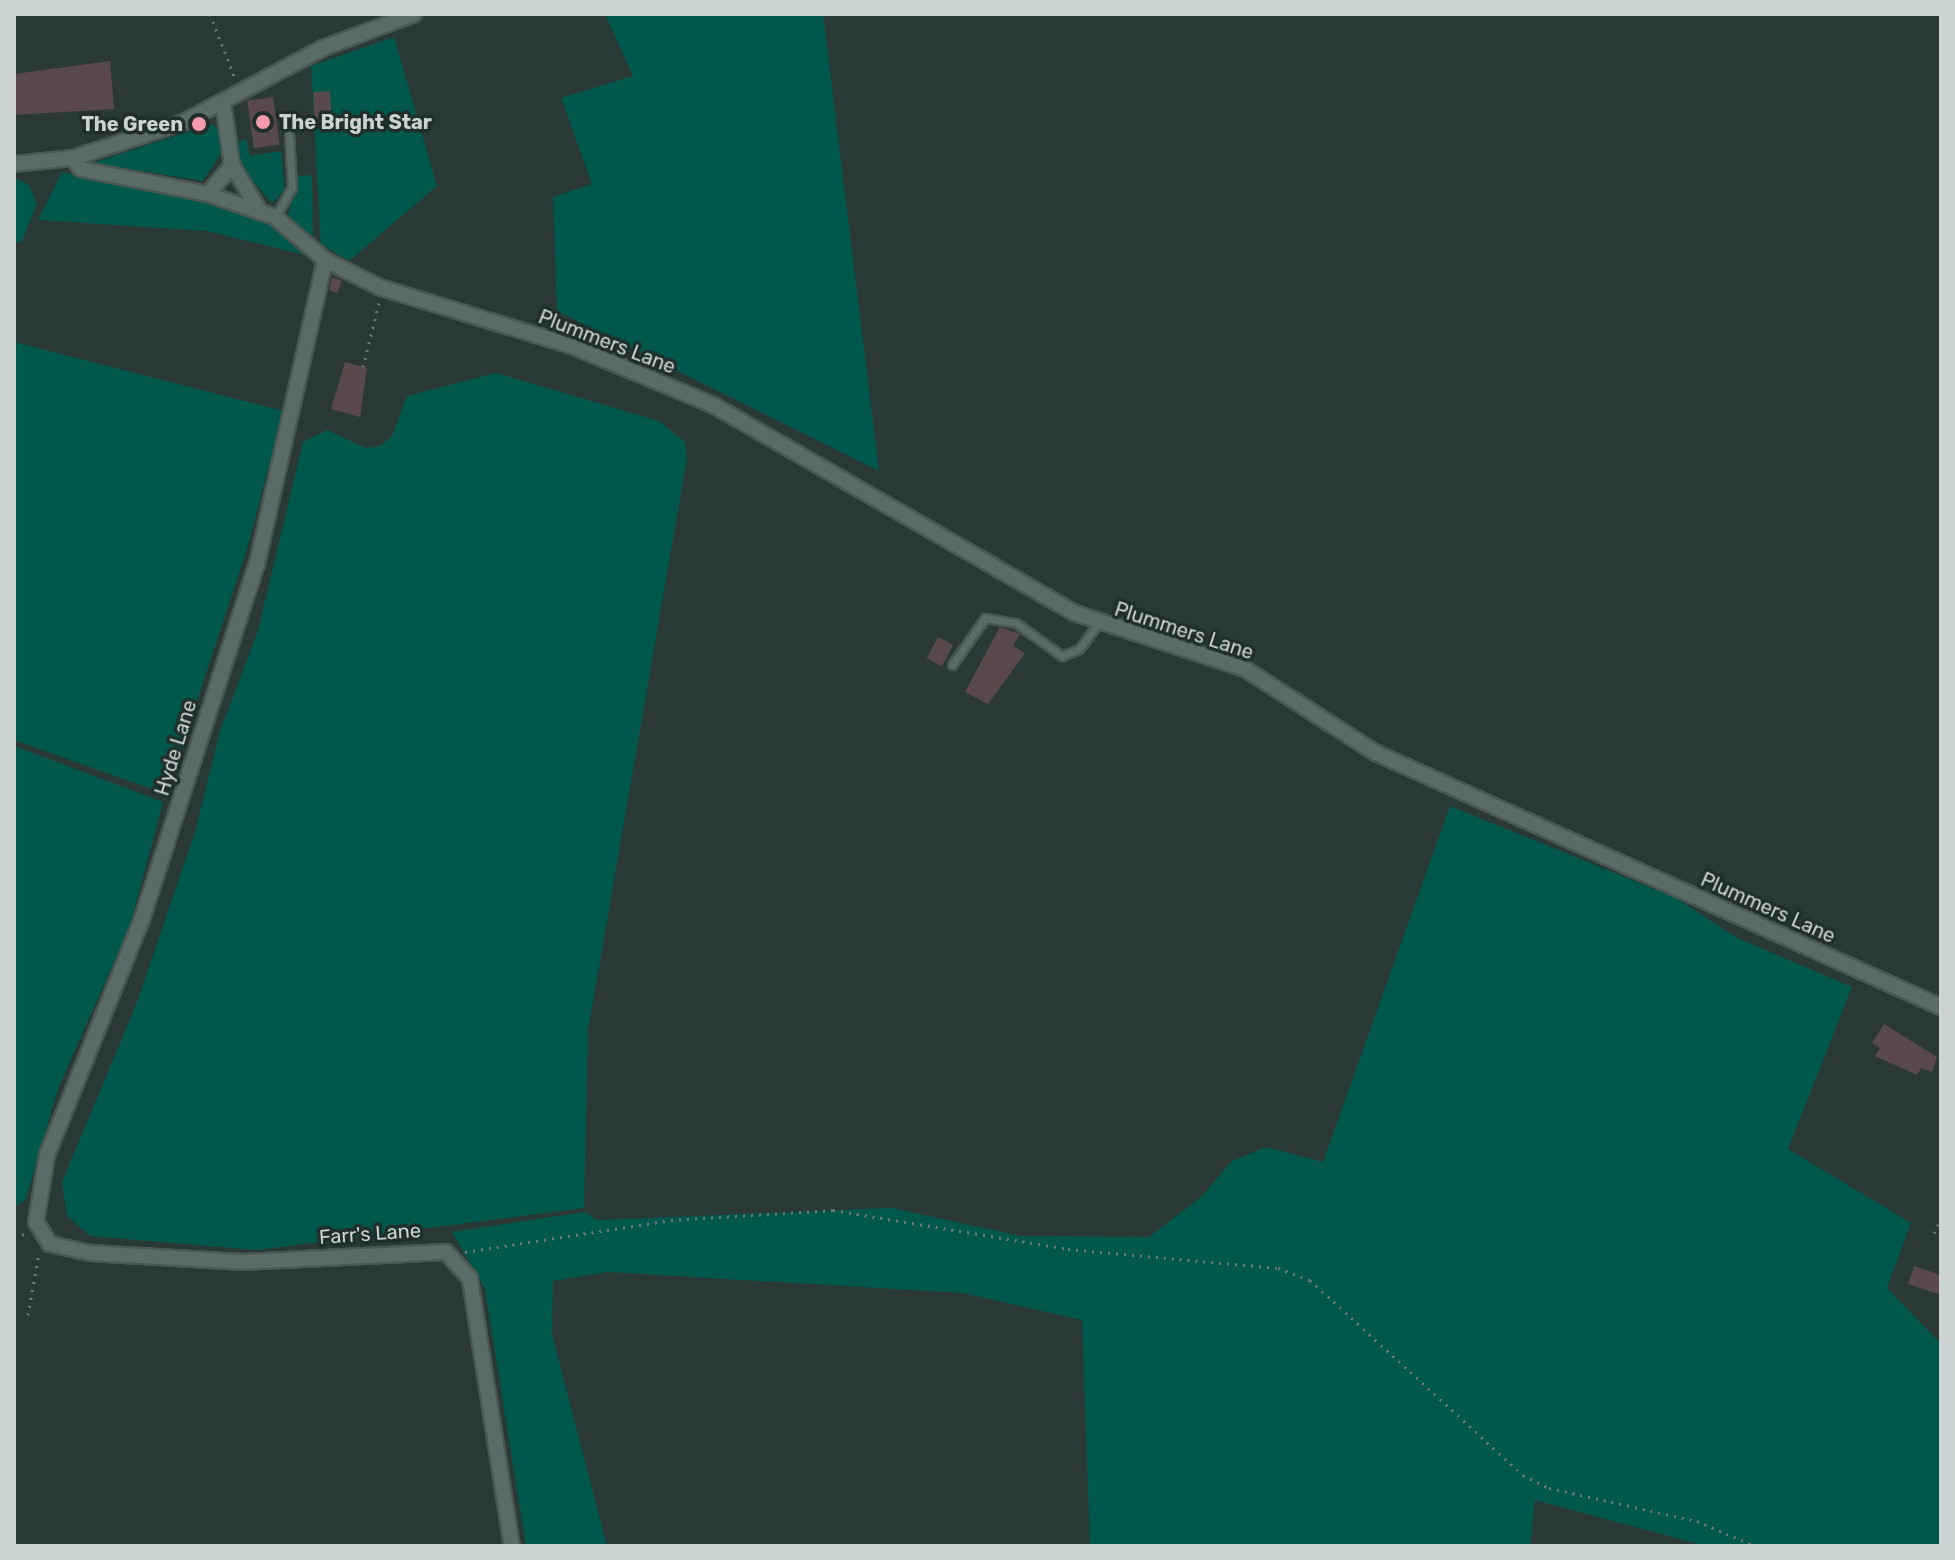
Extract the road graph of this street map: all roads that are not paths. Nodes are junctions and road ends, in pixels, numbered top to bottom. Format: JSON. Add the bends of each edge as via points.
{"nodes":[{"id":1,"x":414,"y":14,"type":"edge"},
{"id":2,"x":223,"y":102,"type":"junction"},
{"id":3,"x":289,"y":132,"type":"dead end"},
{"id":4,"x":73,"y":158,"type":"junction"},
{"id":5,"x":14,"y":164,"type":"edge"},
{"id":6,"x":232,"y":165,"type":"junction"},
{"id":7,"x":208,"y":194,"type":"junction"},
{"id":8,"x":260,"y":212,"type":"junction"},
{"id":9,"x":275,"y":217,"type":"junction"},
{"id":10,"x":325,"y":260,"type":"junction"},
{"id":11,"x":1098,"y":624,"type":"junction"},
{"id":12,"x":952,"y":665,"type":"dead end"},
{"id":13,"x":1941,"y":1007,"type":"edge"},
{"id":14,"x":42,"y":1237,"type":"joint"},
{"id":15,"x":512,"y":1546,"type":"edge"}],
"edges":[{"from":1,"to":2,"type":"street"},
{"from":2,"to":4,"type":"street"},
{"from":2,"to":6,"type":"street"},
{"from":3,"to":9,"type":"lane","via":[[292,188]]},
{"from":4,"to":5,"type":"street"},
{"from":4,"to":7,"type":"street","via":[[81,169]]},
{"from":6,"to":7,"type":"street"},
{"from":6,"to":8,"type":"street"},
{"from":7,"to":8,"type":"street"},
{"from":8,"to":9,"type":"street"},
{"from":9,"to":10,"type":"street"},
{"from":10,"to":11,"type":"street","name":"Plummers Lane","via":[[379,287],[572,346],[713,405],[960,552]]},
{"from":10,"to":14,"type":"street","name":"Hyde Lane","via":[[257,563],[142,919],[47,1155],[36,1222]]},
{"from":11,"to":12,"type":"lane","via":[[1079,649],[1062,656],[1016,623],[985,618]]},
{"from":11,"to":13,"type":"street","name":"Plummers Lane","via":[[1245,669],[1376,753]]},
{"from":14,"to":15,"type":"street","name":"Farr's Lane","via":[[90,1253],[243,1262],[446,1252],[470,1279]]}]}
